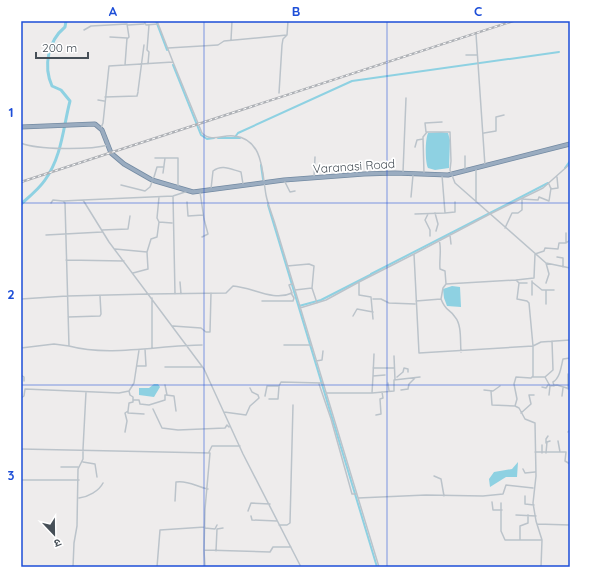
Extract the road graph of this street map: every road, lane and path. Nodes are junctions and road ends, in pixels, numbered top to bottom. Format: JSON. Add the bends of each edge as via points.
{"nodes":[{"id":1,"x":144,"y":21,"type":"edge"},
{"id":2,"x":157,"y":21,"type":"edge"},
{"id":3,"x":232,"y":21,"type":"edge"},
{"id":4,"x":288,"y":21,"type":"edge"},
{"id":5,"x":144,"y":24,"type":"junction"},
{"id":6,"x":157,"y":24,"type":"junction"},
{"id":7,"x":127,"y":25,"type":"junction"},
{"id":8,"x":149,"y":25,"type":"junction"},
{"id":9,"x":84,"y":30,"type":"dead end"},
{"id":10,"x":476,"y":34,"type":"dead end"},
{"id":11,"x":287,"y":35,"type":"junction"},
{"id":12,"x":110,"y":37,"type":"dead end"},
{"id":13,"x":127,"y":39,"type":"junction"},
{"id":14,"x":231,"y":40,"type":"junction"},
{"id":15,"x":144,"y":45,"type":"dead end"},
{"id":16,"x":168,"y":48,"type":"junction"},
{"id":17,"x":466,"y":55,"type":"dead end"},
{"id":18,"x":477,"y":55,"type":"junction"},
{"id":19,"x":172,"y":62,"type":"junction"},
{"id":20,"x":141,"y":64,"type":"junction"},
{"id":21,"x":148,"y":64,"type":"junction"},
{"id":22,"x":125,"y":65,"type":"junction"},
{"id":23,"x":279,"y":93,"type":"dead end"},
{"id":24,"x":105,"y":97,"type":"junction"},
{"id":25,"x":406,"y":98,"type":"dead end"},
{"id":26,"x":98,"y":100,"type":"dead end"},
{"id":27,"x":104,"y":100,"type":"junction"},
{"id":28,"x":504,"y":115,"type":"dead end"},
{"id":29,"x":442,"y":122,"type":"dead end"},
{"id":30,"x":21,"y":127,"type":"edge"},
{"id":31,"x":101,"y":128,"type":"junction"},
{"id":32,"x":426,"y":132,"type":"junction"},
{"id":33,"x":483,"y":133,"type":"junction"},
{"id":34,"x":423,"y":139,"type":"junction"},
{"id":35,"x":21,"y":143,"type":"edge"},
{"id":36,"x":570,"y":144,"type":"edge"},
{"id":37,"x":108,"y":145,"type":"junction"},
{"id":38,"x":415,"y":147,"type":"dead end"},
{"id":39,"x":465,"y":156,"type":"dead end"},
{"id":40,"x":155,"y":158,"type":"dead end"},
{"id":41,"x":165,"y":158,"type":"junction"},
{"id":42,"x":316,"y":158,"type":"dead end"},
{"id":43,"x":570,"y":164,"type":"edge"},
{"id":44,"x":485,"y":166,"type":"junction"},
{"id":45,"x":164,"y":167,"type":"junction"},
{"id":46,"x":476,"y":168,"type":"junction"},
{"id":47,"x":465,"y":171,"type":"junction"},
{"id":48,"x":163,"y":173,"type":"dead end"},
{"id":49,"x":403,"y":173,"type":"junction"},
{"id":50,"x":412,"y":173,"type":"junction"},
{"id":51,"x":424,"y":174,"type":"junction"},
{"id":52,"x":452,"y":174,"type":"junction"},
{"id":53,"x":442,"y":175,"type":"junction"},
{"id":54,"x":557,"y":177,"type":"junction"},
{"id":55,"x":314,"y":178,"type":"junction"},
{"id":56,"x":152,"y":180,"type":"junction"},
{"id":57,"x":284,"y":180,"type":"junction"},
{"id":58,"x":263,"y":183,"type":"junction"},
{"id":59,"x":549,"y":184,"type":"junction"},
{"id":60,"x":121,"y":185,"type":"dead end"},
{"id":61,"x":244,"y":186,"type":"junction"},
{"id":62,"x":551,"y":188,"type":"junction"},
{"id":63,"x":178,"y":189,"type":"junction"},
{"id":64,"x":211,"y":190,"type":"junction"},
{"id":65,"x":188,"y":191,"type":"junction"},
{"id":66,"x":295,"y":191,"type":"dead end"},
{"id":67,"x":200,"y":192,"type":"junction"},
{"id":68,"x":159,"y":196,"type":"junction"},
{"id":69,"x":173,"y":196,"type":"junction"},
{"id":70,"x":412,"y":197,"type":"dead end"},
{"id":71,"x":521,"y":199,"type":"junction"},
{"id":72,"x":83,"y":200,"type":"junction"},
{"id":73,"x":63,"y":201,"type":"junction"},
{"id":74,"x":187,"y":202,"type":"dead end"},
{"id":75,"x":455,"y":202,"type":"dead end"},
{"id":76,"x":476,"y":202,"type":"junction"},
{"id":77,"x":51,"y":203,"type":"dead end"},
{"id":78,"x":435,"y":213,"type":"junction"},
{"id":79,"x":445,"y":213,"type":"junction"},
{"id":80,"x":489,"y":213,"type":"junction"},
{"id":81,"x":415,"y":214,"type":"dead end"},
{"id":82,"x":428,"y":214,"type":"junction"},
{"id":83,"x":203,"y":215,"type":"junction"},
{"id":84,"x":130,"y":216,"type":"dead end"},
{"id":85,"x":159,"y":222,"type":"junction"},
{"id":86,"x":172,"y":223,"type":"junction"},
{"id":87,"x":505,"y":228,"type":"junction"},
{"id":88,"x":102,"y":231,"type":"junction"},
{"id":89,"x":436,"y":231,"type":"dead end"},
{"id":90,"x":566,"y":233,"type":"dead end"},
{"id":91,"x":46,"y":235,"type":"dead end"},
{"id":92,"x":66,"y":235,"type":"junction"},
{"id":93,"x":450,"y":235,"type":"junction"},
{"id":94,"x":430,"y":236,"type":"dead end"},
{"id":95,"x":202,"y":237,"type":"dead end"},
{"id":96,"x":439,"y":240,"type":"junction"},
{"id":97,"x":570,"y":240,"type":"edge"},
{"id":98,"x":566,"y":243,"type":"junction"},
{"id":99,"x":451,"y":244,"type":"dead end"},
{"id":100,"x":114,"y":249,"type":"junction"},
{"id":101,"x":147,"y":252,"type":"junction"},
{"id":102,"x":414,"y":254,"type":"junction"},
{"id":103,"x":535,"y":254,"type":"junction"},
{"id":104,"x":557,"y":257,"type":"dead end"},
{"id":105,"x":66,"y":260,"type":"junction"},
{"id":106,"x":124,"y":261,"type":"junction"},
{"id":107,"x":546,"y":263,"type":"junction"},
{"id":108,"x":287,"y":266,"type":"junction"},
{"id":109,"x":563,"y":267,"type":"junction"},
{"id":110,"x":570,"y":268,"type":"edge"},
{"id":111,"x":133,"y":273,"type":"junction"},
{"id":112,"x":532,"y":279,"type":"junction"},
{"id":113,"x":516,"y":280,"type":"junction"},
{"id":114,"x":180,"y":282,"type":"dead end"},
{"id":115,"x":359,"y":282,"type":"junction"},
{"id":116,"x":532,"y":282,"type":"junction"},
{"id":117,"x":519,"y":283,"type":"junction"},
{"id":118,"x":527,"y":283,"type":"dead end"},
{"id":119,"x":546,"y":283,"type":"dead end"},
{"id":120,"x":291,"y":284,"type":"junction"},
{"id":121,"x":446,"y":284,"type":"junction"},
{"id":122,"x":312,"y":288,"type":"junction"},
{"id":123,"x":295,"y":290,"type":"junction"},
{"id":124,"x":546,"y":290,"type":"junction"},
{"id":125,"x":554,"y":290,"type":"dead end"},
{"id":126,"x":211,"y":293,"type":"junction"},
{"id":127,"x":291,"y":293,"type":"junction"},
{"id":128,"x":149,"y":294,"type":"junction"},
{"id":129,"x":175,"y":294,"type":"junction"},
{"id":130,"x":181,"y":294,"type":"junction"},
{"id":131,"x":532,"y":295,"type":"dead end"},
{"id":132,"x":67,"y":296,"type":"junction"},
{"id":133,"x":100,"y":296,"type":"junction"},
{"id":134,"x":152,"y":298,"type":"junction"},
{"id":135,"x":21,"y":299,"type":"edge"},
{"id":136,"x":372,"y":299,"type":"junction"},
{"id":137,"x":441,"y":299,"type":"junction"},
{"id":138,"x":262,"y":301,"type":"dead end"},
{"id":139,"x":317,"y":301,"type":"junction"},
{"id":140,"x":415,"y":302,"type":"junction"},
{"id":141,"x":546,"y":304,"type":"dead end"},
{"id":142,"x":300,"y":306,"type":"junction"},
{"id":143,"x":373,"y":312,"type":"junction"},
{"id":144,"x":353,"y":316,"type":"dead end"},
{"id":145,"x":68,"y":317,"type":"junction"},
{"id":146,"x":373,"y":319,"type":"dead end"},
{"id":147,"x":173,"y":326,"type":"junction"},
{"id":148,"x":570,"y":340,"type":"edge"},
{"id":149,"x":552,"y":341,"type":"junction"},
{"id":150,"x":187,"y":345,"type":"junction"},
{"id":151,"x":202,"y":345,"type":"dead end"},
{"id":152,"x":284,"y":345,"type":"dead end"},
{"id":153,"x":310,"y":345,"type":"junction"},
{"id":154,"x":69,"y":346,"type":"junction"},
{"id":155,"x":533,"y":346,"type":"junction"},
{"id":156,"x":21,"y":348,"type":"edge"},
{"id":157,"x":152,"y":348,"type":"junction"},
{"id":158,"x":145,"y":349,"type":"junction"},
{"id":159,"x":139,"y":350,"type":"junction"},
{"id":160,"x":323,"y":351,"type":"dead end"},
{"id":161,"x":461,"y":352,"type":"junction"},
{"id":162,"x":374,"y":354,"type":"dead end"},
{"id":163,"x":394,"y":356,"type":"dead end"},
{"id":164,"x":570,"y":358,"type":"edge"},
{"id":165,"x":316,"y":361,"type":"junction"},
{"id":166,"x":137,"y":366,"type":"junction"},
{"id":167,"x":165,"y":367,"type":"dead end"},
{"id":168,"x":202,"y":367,"type":"junction"},
{"id":169,"x":373,"y":368,"type":"junction"},
{"id":170,"x":394,"y":368,"type":"junction"},
{"id":171,"x":408,"y":372,"type":"dead end"},
{"id":172,"x":568,"y":374,"type":"dead end"},
{"id":173,"x":21,"y":375,"type":"edge"},
{"id":174,"x":385,"y":375,"type":"dead end"},
{"id":175,"x":373,"y":376,"type":"junction"},
{"id":176,"x":420,"y":377,"type":"dead end"},
{"id":177,"x":533,"y":377,"type":"junction"},
{"id":178,"x":545,"y":377,"type":"junction"},
{"id":179,"x":415,"y":378,"type":"junction"},
{"id":180,"x":396,"y":379,"type":"junction"},
{"id":181,"x":24,"y":381,"type":"dead end"},
{"id":182,"x":322,"y":383,"type":"junction"},
{"id":183,"x":388,"y":383,"type":"dead end"},
{"id":184,"x":319,"y":384,"type":"junction"},
{"id":185,"x":165,"y":385,"type":"dead end"},
{"id":186,"x":279,"y":386,"type":"junction"},
{"id":187,"x":500,"y":386,"type":"dead end"},
{"id":188,"x":549,"y":386,"type":"junction"},
{"id":189,"x":554,"y":386,"type":"junction"},
{"id":190,"x":542,"y":387,"type":"dead end"},
{"id":191,"x":250,"y":388,"type":"dead end"},
{"id":192,"x":563,"y":388,"type":"junction"},
{"id":193,"x":569,"y":389,"type":"edge"},
{"id":194,"x":401,"y":390,"type":"dead end"},
{"id":195,"x":484,"y":390,"type":"dead end"},
{"id":196,"x":129,"y":391,"type":"junction"},
{"id":197,"x":389,"y":391,"type":"junction"},
{"id":198,"x":491,"y":391,"type":"junction"},
{"id":199,"x":86,"y":392,"type":"junction"},
{"id":200,"x":382,"y":392,"type":"junction"},
{"id":201,"x":326,"y":393,"type":"junction"},
{"id":202,"x":372,"y":393,"type":"junction"},
{"id":203,"x":549,"y":394,"type":"dead end"},
{"id":204,"x":165,"y":395,"type":"junction"},
{"id":205,"x":534,"y":395,"type":"dead end"},
{"id":206,"x":265,"y":396,"type":"dead end"},
{"id":207,"x":562,"y":396,"type":"dead end"},
{"id":208,"x":21,"y":398,"type":"edge"},
{"id":209,"x":133,"y":400,"type":"junction"},
{"id":210,"x":269,"y":400,"type":"dead end"},
{"id":211,"x":293,"y":405,"type":"dead end"},
{"id":212,"x":515,"y":406,"type":"junction"},
{"id":213,"x":154,"y":409,"type":"dead end"},
{"id":214,"x":128,"y":411,"type":"junction"},
{"id":215,"x":176,"y":411,"type":"dead end"},
{"id":216,"x":224,"y":412,"type":"junction"},
{"id":217,"x":521,"y":413,"type":"junction"},
{"id":218,"x":144,"y":414,"type":"dead end"},
{"id":219,"x":376,"y":415,"type":"dead end"},
{"id":220,"x":231,"y":428,"type":"junction"},
{"id":221,"x":570,"y":430,"type":"edge"},
{"id":222,"x":125,"y":432,"type":"dead end"},
{"id":223,"x":568,"y":432,"type":"dead end"},
{"id":224,"x":548,"y":436,"type":"dead end"},
{"id":225,"x":558,"y":441,"type":"dead end"},
{"id":226,"x":550,"y":442,"type":"dead end"},
{"id":227,"x":546,"y":443,"type":"junction"},
{"id":228,"x":542,"y":445,"type":"dead end"},
{"id":229,"x":240,"y":446,"type":"junction"},
{"id":230,"x":21,"y":449,"type":"edge"},
{"id":231,"x":83,"y":450,"type":"junction"},
{"id":232,"x":210,"y":452,"type":"junction"},
{"id":233,"x":535,"y":452,"type":"junction"},
{"id":234,"x":560,"y":452,"type":"junction"},
{"id":235,"x":542,"y":453,"type":"junction"},
{"id":236,"x":546,"y":453,"type":"junction"},
{"id":237,"x":82,"y":461,"type":"junction"},
{"id":238,"x":570,"y":464,"type":"edge"},
{"id":239,"x":61,"y":467,"type":"dead end"},
{"id":240,"x":78,"y":467,"type":"junction"},
{"id":241,"x":523,"y":470,"type":"dead end"},
{"id":242,"x":535,"y":472,"type":"junction"},
{"id":243,"x":434,"y":476,"type":"dead end"},
{"id":244,"x":97,"y":477,"type":"dead end"},
{"id":245,"x":21,"y":480,"type":"edge"},
{"id":246,"x":79,"y":480,"type":"junction"},
{"id":247,"x":103,"y":483,"type":"dead end"},
{"id":248,"x":533,"y":488,"type":"junction"},
{"id":249,"x":208,"y":489,"type":"junction"},
{"id":250,"x":355,"y":494,"type":"junction"},
{"id":251,"x":444,"y":496,"type":"junction"},
{"id":252,"x":526,"y":496,"type":"dead end"},
{"id":253,"x":78,"y":498,"type":"junction"},
{"id":254,"x":358,"y":498,"type":"junction"},
{"id":255,"x":175,"y":501,"type":"dead end"},
{"id":256,"x":492,"y":502,"type":"dead end"},
{"id":257,"x":501,"y":503,"type":"dead end"},
{"id":258,"x":270,"y":504,"type":"junction"},
{"id":259,"x":534,"y":505,"type":"junction"},
{"id":260,"x":502,"y":510,"type":"junction"},
{"id":261,"x":248,"y":511,"type":"dead end"},
{"id":262,"x":516,"y":515,"type":"dead end"},
{"id":263,"x":528,"y":515,"type":"junction"},
{"id":264,"x":251,"y":516,"type":"dead end"},
{"id":265,"x":536,"y":516,"type":"junction"},
{"id":266,"x":277,"y":521,"type":"junction"},
{"id":267,"x":536,"y":524,"type":"junction"},
{"id":268,"x":279,"y":525,"type":"junction"},
{"id":269,"x":570,"y":525,"type":"edge"},
{"id":270,"x":217,"y":526,"type":"dead end"},
{"id":271,"x":205,"y":528,"type":"junction"},
{"id":272,"x":222,"y":528,"type":"dead end"},
{"id":273,"x":542,"y":540,"type":"junction"},
{"id":274,"x":520,"y":541,"type":"junction"},
{"id":275,"x":291,"y":547,"type":"junction"},
{"id":276,"x":204,"y":550,"type":"junction"},
{"id":277,"x":216,"y":551,"type":"junction"},
{"id":278,"x":72,"y":567,"type":"edge"},
{"id":279,"x":157,"y":567,"type":"edge"},
{"id":280,"x":205,"y":567,"type":"edge"},
{"id":281,"x":301,"y":567,"type":"edge"},
{"id":282,"x":379,"y":567,"type":"edge"},
{"id":283,"x":541,"y":567,"type":"edge"}],
"edges":[{"from":1,"to":5,"type":"street"},
{"from":2,"to":6,"type":"street"},
{"from":3,"to":14,"type":"street"},
{"from":4,"to":11,"type":"street"},
{"from":5,"to":7,"type":"street"},
{"from":5,"to":8,"type":"street"},
{"from":6,"to":8,"type":"street"},
{"from":6,"to":16,"type":"street"},
{"from":7,"to":9,"type":"street","via":[[91,26]]},
{"from":7,"to":13,"type":"street"},
{"from":8,"to":21,"type":"street"},
{"from":10,"to":18,"type":"street"},
{"from":11,"to":14,"type":"street"},
{"from":11,"to":23,"type":"street","via":[[283,41]]},
{"from":12,"to":13,"type":"street"},
{"from":13,"to":22,"type":"street"},
{"from":14,"to":16,"type":"street","via":[[218,45]]},
{"from":15,"to":20,"type":"street"},
{"from":16,"to":19,"type":"street"},
{"from":17,"to":18,"type":"street"},
{"from":18,"to":33,"type":"street"},
{"from":19,"to":21,"type":"street"},
{"from":19,"to":58,"type":"street","via":[[202,133],[210,138],[236,136],[251,143],[258,152]]},
{"from":20,"to":21,"type":"street"},
{"from":20,"to":22,"type":"street"},
{"from":20,"to":24,"type":"street","via":[[137,96]]},
{"from":22,"to":24,"type":"street","via":[[108,66]]},
{"from":24,"to":27,"type":"street"},
{"from":25,"to":49,"type":"street"},
{"from":26,"to":27,"type":"street"},
{"from":27,"to":31,"type":"street"},
{"from":28,"to":33,"type":"street","via":[[496,117],[496,132]]},
{"from":29,"to":32,"type":"street","via":[[425,122]]},
{"from":30,"to":31,"type":"highway","via":[[93,124]]},
{"from":31,"to":37,"type":"highway","name":"Varanasi Road"},
{"from":32,"to":34,"type":"street"},
{"from":32,"to":52,"type":"street","via":[[450,132]]},
{"from":33,"to":44,"type":"street"},
{"from":34,"to":38,"type":"street","via":[[417,140]]},
{"from":34,"to":51,"type":"street"},
{"from":35,"to":37,"type":"street","via":[[39,148]]},
{"from":36,"to":44,"type":"highway","name":"Varanasi Road"},
{"from":37,"to":56,"type":"highway","name":"Varanasi Road","via":[[114,156]]},
{"from":39,"to":47,"type":"street"},
{"from":40,"to":41,"type":"street"},
{"from":41,"to":45,"type":"street"},
{"from":41,"to":63,"type":"street","via":[[178,159]]},
{"from":42,"to":55,"type":"street"},
{"from":43,"to":54,"type":"street"},
{"from":44,"to":46,"type":"highway","name":"Varanasi Road"},
{"from":45,"to":48,"type":"street"},
{"from":45,"to":56,"type":"street","via":[[157,167]]},
{"from":46,"to":47,"type":"highway","name":"Varanasi Road"},
{"from":46,"to":76,"type":"street"},
{"from":47,"to":52,"type":"highway","name":"Varanasi Road"},
{"from":49,"to":50,"type":"highway","name":"Varanasi Road"},
{"from":49,"to":55,"type":"highway","name":"Varanasi Road"},
{"from":50,"to":51,"type":"highway","name":"Varanasi Road"},
{"from":50,"to":70,"type":"street"},
{"from":51,"to":53,"type":"highway","name":"Varanasi Road"},
{"from":52,"to":53,"type":"highway","name":"Varanasi Road"},
{"from":52,"to":76,"type":"street","via":[[455,183]]},
{"from":53,"to":79,"type":"street"},
{"from":54,"to":59,"type":"street"},
{"from":54,"to":62,"type":"street","via":[[558,188]]},
{"from":55,"to":57,"type":"highway","name":"Varanasi Road"},
{"from":56,"to":60,"type":"street","via":[[150,187],[145,191]]},
{"from":56,"to":63,"type":"highway","name":"Varanasi Road"},
{"from":57,"to":58,"type":"highway","name":"Varanasi Road"},
{"from":57,"to":66,"type":"street","via":[[290,192]]},
{"from":58,"to":61,"type":"highway","name":"Varanasi Road"},
{"from":58,"to":108,"type":"street"},
{"from":59,"to":62,"type":"street"},
{"from":59,"to":71,"type":"street"},
{"from":61,"to":64,"type":"highway","name":"Varanasi Road"},
{"from":61,"to":64,"type":"street","via":[[240,172],[224,167],[213,171]]},
{"from":62,"to":71,"type":"street","via":[[549,201],[539,197],[538,200]]},
{"from":63,"to":65,"type":"highway","name":"Varanasi Road"},
{"from":64,"to":67,"type":"highway","name":"Varanasi Road"},
{"from":65,"to":67,"type":"highway","name":"Varanasi Road"},
{"from":65,"to":69,"type":"street"},
{"from":67,"to":83,"type":"street"},
{"from":68,"to":69,"type":"street"},
{"from":68,"to":72,"type":"street"},
{"from":68,"to":85,"type":"street"},
{"from":69,"to":86,"type":"street"},
{"from":71,"to":80,"type":"street"},
{"from":71,"to":87,"type":"street","via":[[522,210],[512,213]]},
{"from":72,"to":73,"type":"street"},
{"from":72,"to":88,"type":"street"},
{"from":73,"to":77,"type":"street","via":[[53,200]]},
{"from":73,"to":92,"type":"street"},
{"from":74,"to":83,"type":"street","via":[[188,216]]},
{"from":75,"to":79,"type":"street","via":[[455,212]]},
{"from":76,"to":80,"type":"street"},
{"from":78,"to":79,"type":"street"},
{"from":78,"to":82,"type":"street"},
{"from":78,"to":89,"type":"street","via":[[438,224]]},
{"from":80,"to":87,"type":"street"},
{"from":80,"to":93,"type":"street"},
{"from":81,"to":82,"type":"street"},
{"from":82,"to":94,"type":"street","via":[[425,220]]},
{"from":83,"to":95,"type":"street","via":[[208,234]]},
{"from":84,"to":88,"type":"street","via":[[128,229]]},
{"from":85,"to":86,"type":"street"},
{"from":85,"to":101,"type":"street","via":[[157,237],[150,240]]},
{"from":86,"to":129,"type":"street"},
{"from":87,"to":103,"type":"street"},
{"from":88,"to":92,"type":"street"},
{"from":88,"to":100,"type":"street"},
{"from":90,"to":98,"type":"street"},
{"from":91,"to":92,"type":"street"},
{"from":92,"to":105,"type":"street"},
{"from":93,"to":96,"type":"street"},
{"from":93,"to":99,"type":"street"},
{"from":96,"to":102,"type":"street"},
{"from":96,"to":121,"type":"street","via":[[440,270],[445,271]]},
{"from":97,"to":98,"type":"street"},
{"from":98,"to":103,"type":"street","via":[[558,243],[558,249],[545,248],[544,251]]},
{"from":100,"to":101,"type":"street"},
{"from":100,"to":106,"type":"street"},
{"from":101,"to":111,"type":"street","via":[[148,269]]},
{"from":102,"to":115,"type":"street"},
{"from":102,"to":140,"type":"street"},
{"from":103,"to":107,"type":"street"},
{"from":103,"to":112,"type":"street"},
{"from":104,"to":109,"type":"street","via":[[563,258]]},
{"from":105,"to":106,"type":"street"},
{"from":105,"to":132,"type":"street"},
{"from":106,"to":111,"type":"street"},
{"from":107,"to":109,"type":"street"},
{"from":107,"to":119,"type":"street","via":[[549,274]]},
{"from":108,"to":120,"type":"street"},
{"from":108,"to":122,"type":"street","via":[[314,266]]},
{"from":109,"to":110,"type":"street"},
{"from":111,"to":128,"type":"street"},
{"from":112,"to":113,"type":"street"},
{"from":112,"to":116,"type":"street"},
{"from":113,"to":117,"type":"street"},
{"from":113,"to":121,"type":"street"},
{"from":114,"to":130,"type":"street"},
{"from":115,"to":136,"type":"street","via":[[359,295],[370,296]]},
{"from":115,"to":139,"type":"street"},
{"from":116,"to":124,"type":"street"},
{"from":116,"to":131,"type":"street"},
{"from":117,"to":118,"type":"street"},
{"from":117,"to":155,"type":"street","via":[[517,299],[529,303]]},
{"from":120,"to":123,"type":"street"},
{"from":120,"to":127,"type":"street"},
{"from":121,"to":137,"type":"street"},
{"from":122,"to":123,"type":"street"},
{"from":122,"to":139,"type":"street"},
{"from":123,"to":142,"type":"street"},
{"from":124,"to":125,"type":"street"},
{"from":124,"to":141,"type":"street"},
{"from":126,"to":127,"type":"street","via":[[227,292],[233,286],[248,288],[265,295]]},
{"from":126,"to":130,"type":"street"},
{"from":126,"to":147,"type":"street","via":[[210,332],[201,328]]},
{"from":127,"to":138,"type":"street","via":[[293,301]]},
{"from":128,"to":129,"type":"street"},
{"from":128,"to":133,"type":"street"},
{"from":128,"to":134,"type":"street"},
{"from":129,"to":130,"type":"street"},
{"from":132,"to":133,"type":"street"},
{"from":132,"to":135,"type":"street"},
{"from":132,"to":145,"type":"street"},
{"from":133,"to":145,"type":"street","via":[[100,316]]},
{"from":134,"to":147,"type":"street"},
{"from":134,"to":157,"type":"street"},
{"from":136,"to":140,"type":"street","via":[[382,299],[389,303]]},
{"from":136,"to":143,"type":"street"},
{"from":137,"to":140,"type":"street"},
{"from":137,"to":161,"type":"street","via":[[445,309],[455,316],[458,323]]},
{"from":139,"to":142,"type":"street"},
{"from":140,"to":161,"type":"street","via":[[419,353]]},
{"from":142,"to":153,"type":"street"},
{"from":143,"to":144,"type":"street","via":[[357,309]]},
{"from":143,"to":146,"type":"street"},
{"from":145,"to":154,"type":"street"},
{"from":147,"to":150,"type":"street"},
{"from":148,"to":149,"type":"street"},
{"from":149,"to":155,"type":"street","via":[[539,342]]},
{"from":149,"to":178,"type":"street","via":[[553,370]]},
{"from":150,"to":151,"type":"street"},
{"from":150,"to":157,"type":"street"},
{"from":150,"to":168,"type":"street"},
{"from":152,"to":153,"type":"street"},
{"from":153,"to":165,"type":"street"},
{"from":154,"to":156,"type":"street","via":[[54,344]]},
{"from":154,"to":159,"type":"street"},
{"from":155,"to":161,"type":"street"},
{"from":155,"to":177,"type":"street"},
{"from":157,"to":158,"type":"street"},
{"from":158,"to":159,"type":"street"},
{"from":158,"to":166,"type":"street","via":[[146,366]]},
{"from":159,"to":166,"type":"street"},
{"from":160,"to":165,"type":"street","via":[[322,360]]},
{"from":162,"to":169,"type":"street"},
{"from":163,"to":170,"type":"street"},
{"from":164,"to":189,"type":"street","via":[[563,359],[559,374],[553,382]]},
{"from":165,"to":182,"type":"street"},
{"from":166,"to":196,"type":"street","via":[[134,384]]},
{"from":167,"to":168,"type":"street"},
{"from":168,"to":216,"type":"street"},
{"from":169,"to":170,"type":"street"},
{"from":169,"to":175,"type":"street"},
{"from":170,"to":180,"type":"street"},
{"from":171,"to":180,"type":"street","via":[[408,369],[404,368]]},
{"from":172,"to":193,"type":"street"},
{"from":173,"to":181,"type":"street","via":[[24,376]]},
{"from":174,"to":175,"type":"street"},
{"from":175,"to":202,"type":"street"},
{"from":176,"to":179,"type":"street"},
{"from":177,"to":178,"type":"street"},
{"from":177,"to":212,"type":"street","via":[[516,377],[514,384],[518,399]]},
{"from":178,"to":188,"type":"street"},
{"from":179,"to":180,"type":"street"},
{"from":179,"to":194,"type":"street","via":[[408,389]]},
{"from":180,"to":197,"type":"street","via":[[394,391]]},
{"from":182,"to":184,"type":"street"},
{"from":182,"to":201,"type":"street"},
{"from":183,"to":197,"type":"street"},
{"from":184,"to":186,"type":"street","via":[[282,382]]},
{"from":184,"to":250,"type":"street"},
{"from":185,"to":204,"type":"street"},
{"from":186,"to":206,"type":"street","via":[[267,386]]},
{"from":186,"to":210,"type":"street","via":[[278,399]]},
{"from":187,"to":198,"type":"street"},
{"from":188,"to":189,"type":"street"},
{"from":188,"to":190,"type":"street"},
{"from":188,"to":203,"type":"street"},
{"from":189,"to":192,"type":"street"},
{"from":191,"to":216,"type":"street","via":[[259,398],[250,406],[246,415]]},
{"from":192,"to":193,"type":"street"},
{"from":192,"to":207,"type":"street"},
{"from":195,"to":198,"type":"street"},
{"from":196,"to":199,"type":"street"},
{"from":196,"to":209,"type":"street"},
{"from":197,"to":200,"type":"street"},
{"from":198,"to":212,"type":"street","via":[[492,405]]},
{"from":199,"to":208,"type":"street","via":[[25,389]]},
{"from":199,"to":231,"type":"street"},
{"from":200,"to":202,"type":"street"},
{"from":200,"to":219,"type":"street","via":[[381,414]]},
{"from":201,"to":202,"type":"street"},
{"from":201,"to":250,"type":"street"},
{"from":204,"to":209,"type":"street","via":[[165,400],[149,405]]},
{"from":204,"to":215,"type":"street","via":[[174,396]]},
{"from":205,"to":217,"type":"street","via":[[529,395],[531,404]]},
{"from":209,"to":214,"type":"street","via":[[129,403]]},
{"from":211,"to":268,"type":"street","via":[[290,523]]},
{"from":212,"to":217,"type":"street"},
{"from":213,"to":220,"type":"street","via":[[162,428],[225,428],[227,425]]},
{"from":214,"to":218,"type":"street"},
{"from":214,"to":222,"type":"street","via":[[125,413]]},
{"from":216,"to":220,"type":"street"},
{"from":217,"to":233,"type":"street","via":[[525,419],[535,423]]},
{"from":220,"to":229,"type":"street"},
{"from":221,"to":223,"type":"street"},
{"from":224,"to":227,"type":"street"},
{"from":225,"to":234,"type":"street"},
{"from":226,"to":227,"type":"street"},
{"from":227,"to":236,"type":"street"},
{"from":228,"to":235,"type":"street"},
{"from":229,"to":232,"type":"street","via":[[212,446]]},
{"from":229,"to":258,"type":"street"},
{"from":230,"to":231,"type":"street"},
{"from":231,"to":232,"type":"street"},
{"from":231,"to":237,"type":"street"},
{"from":232,"to":249,"type":"street"},
{"from":233,"to":235,"type":"street"},
{"from":233,"to":242,"type":"street"},
{"from":234,"to":236,"type":"street"},
{"from":234,"to":238,"type":"street","via":[[566,452],[565,461]]},
{"from":235,"to":236,"type":"street"},
{"from":237,"to":240,"type":"street"},
{"from":237,"to":244,"type":"street","via":[[95,464]]},
{"from":239,"to":240,"type":"street"},
{"from":240,"to":246,"type":"street"},
{"from":241,"to":242,"type":"street","via":[[525,473]]},
{"from":242,"to":248,"type":"street"},
{"from":243,"to":251,"type":"street","via":[[441,479]]},
{"from":245,"to":246,"type":"street"},
{"from":246,"to":253,"type":"street"},
{"from":247,"to":253,"type":"street","via":[[87,497]]},
{"from":248,"to":251,"type":"street","via":[[506,485],[503,494],[500,495]]},
{"from":248,"to":259,"type":"street"},
{"from":249,"to":255,"type":"street","via":[[200,488],[195,483],[177,482],[174,487]]},
{"from":249,"to":271,"type":"street"},
{"from":250,"to":254,"type":"street"},
{"from":251,"to":254,"type":"street"},
{"from":252,"to":259,"type":"street","via":[[525,504]]},
{"from":253,"to":278,"type":"street"},
{"from":254,"to":282,"type":"street"},
{"from":256,"to":260,"type":"street","via":[[493,510]]},
{"from":257,"to":260,"type":"street"},
{"from":258,"to":261,"type":"street","via":[[250,504]]},
{"from":258,"to":266,"type":"street"},
{"from":259,"to":265,"type":"street"},
{"from":260,"to":274,"type":"street","via":[[504,540]]},
{"from":262,"to":263,"type":"street"},
{"from":263,"to":265,"type":"street"},
{"from":263,"to":274,"type":"street","via":[[528,523],[519,526]]},
{"from":264,"to":266,"type":"street","via":[[252,520]]},
{"from":265,"to":267,"type":"street"},
{"from":266,"to":268,"type":"street"},
{"from":267,"to":269,"type":"street"},
{"from":267,"to":273,"type":"street"},
{"from":268,"to":275,"type":"street"},
{"from":270,"to":271,"type":"street","via":[[215,529]]},
{"from":271,"to":276,"type":"street"},
{"from":271,"to":279,"type":"street","via":[[160,530]]},
{"from":272,"to":277,"type":"street","via":[[216,529]]},
{"from":273,"to":274,"type":"street"},
{"from":273,"to":283,"type":"street"},
{"from":275,"to":277,"type":"street","via":[[272,548],[270,552]]},
{"from":275,"to":281,"type":"street"},
{"from":276,"to":277,"type":"street"},
{"from":276,"to":280,"type":"street"}]}
